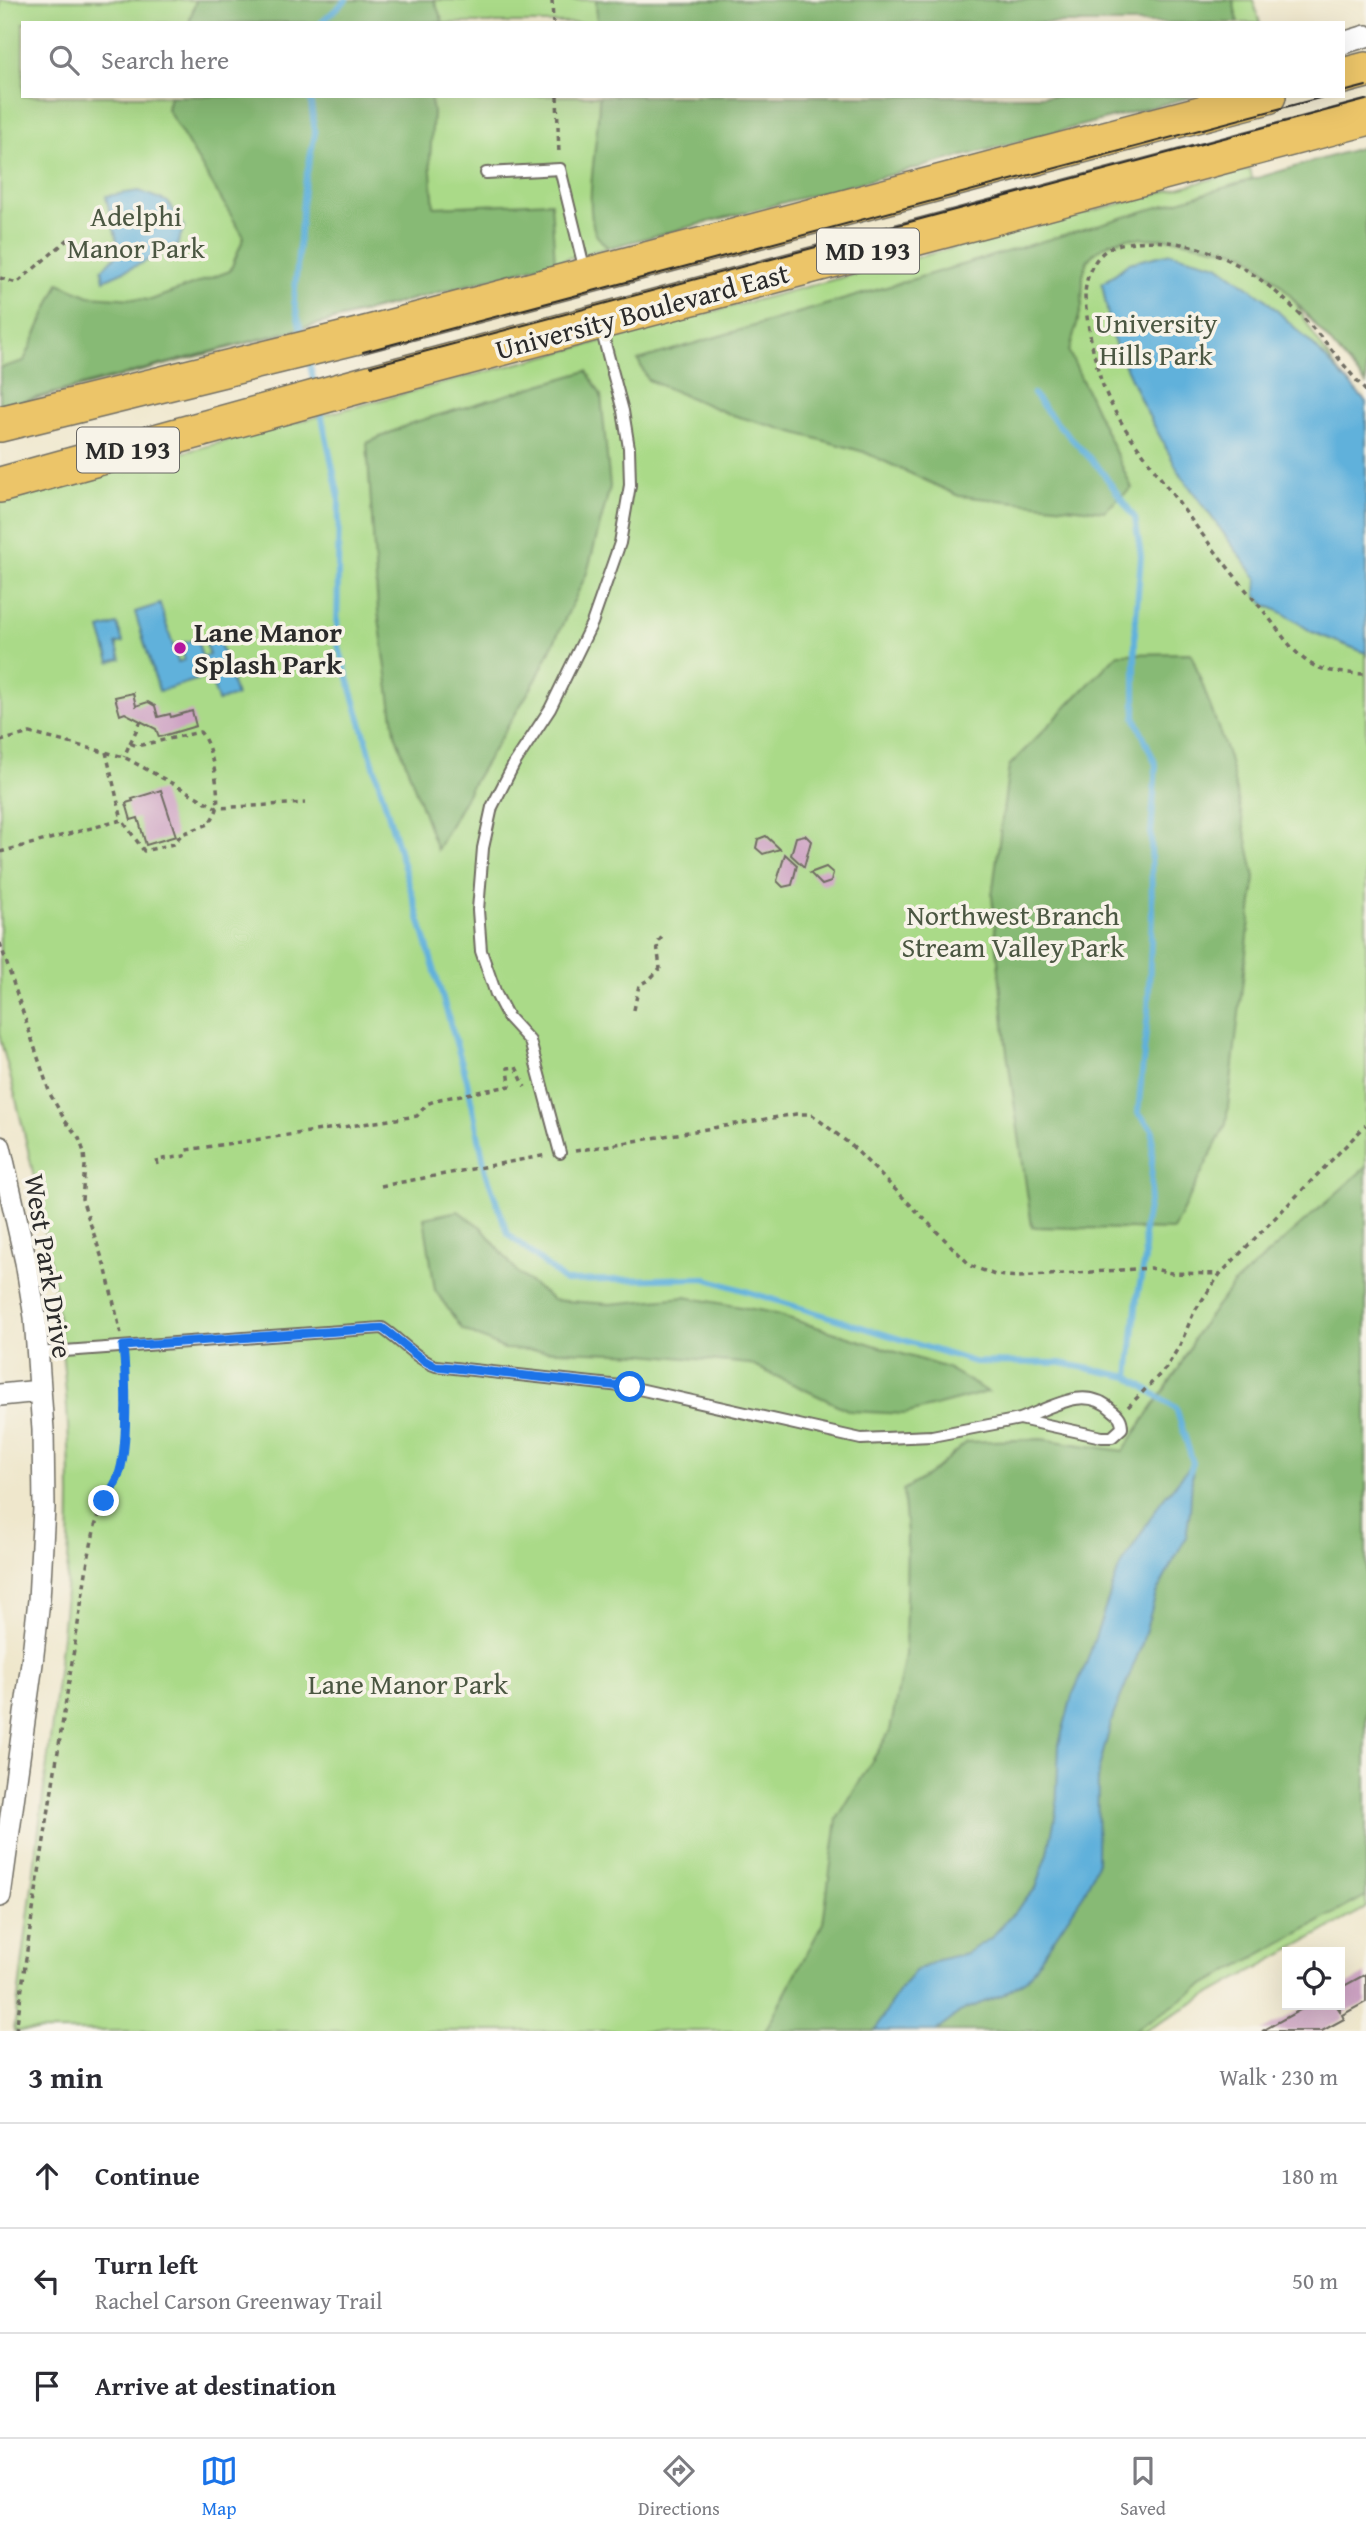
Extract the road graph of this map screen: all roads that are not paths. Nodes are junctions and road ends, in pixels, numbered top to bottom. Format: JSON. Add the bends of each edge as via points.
{"nodes":[{"id":1,"x":1366,"y":36,"type":"edge"},
{"id":2,"x":1345,"y":42,"type":"edge"},
{"id":3,"x":1366,"y":70,"type":"edge"},
{"id":4,"x":1345,"y":75,"type":"edge"},
{"id":5,"x":1260,"y":98,"type":"edge"},
{"id":6,"x":1366,"y":118,"type":"edge"},
{"id":7,"x":486,"y":173,"type":"dead end"},
{"id":8,"x":586,"y":277,"type":"junction"},
{"id":9,"x":600,"y":323,"type":"junction"},
{"id":10,"x":0,"y":424,"type":"edge"},
{"id":11,"x":0,"y":485,"type":"edge"},
{"id":12,"x":0,"y":1147,"type":"edge"},
{"id":13,"x":559,"y":1153,"type":"road end"},
{"id":14,"x":37,"y":1353,"type":"junction"},
{"id":15,"x":40,"y":1391,"type":"junction"},
{"id":16,"x":0,"y":1395,"type":"edge"},
{"id":17,"x":1020,"y":1419,"type":"junction"},
{"id":18,"x":0,"y":1896,"type":"edge"}],
"edges":[{"from":1,"to":2,"type":"street"},
{"from":3,"to":4,"type":"main road"},
{"from":5,"to":8,"type":"main road","name":"University Boulevard East","number":"MD 193"},
{"from":6,"to":9,"type":"main road","name":"University Boulevard East","number":"MD 193"},
{"from":7,"to":8,"type":"lane","via":[[560,169]]},
{"from":8,"to":10,"type":"main road","name":"University Boulevard East","number":"MD 193"},
{"from":9,"to":11,"type":"main road","name":"University Boulevard East","number":"MD 193"},
{"from":9,"to":13,"type":"lane","via":[[629,448],[630,485],[620,543],[592,623],[550,709],[492,807],[478,910],[481,951],[508,1017],[530,1041]]},
{"from":12,"to":14,"type":"street","name":"West Park Drive","via":[[26,1262]]},
{"from":14,"to":15,"type":"street","name":"West Park Drive"},
{"from":14,"to":17,"type":"lane","via":[[382,1328],[425,1363],[436,1366],[630,1387],[861,1439],[932,1436]]},
{"from":15,"to":16,"type":"street"},
{"from":15,"to":18,"type":"street","name":"West Park Drive","via":[[44,1508],[39,1600]]},
{"from":17,"to":17,"type":"lane","via":[[1102,1437],[1112,1437],[1122,1428],[1118,1415],[1104,1402],[1085,1397]]}]}
